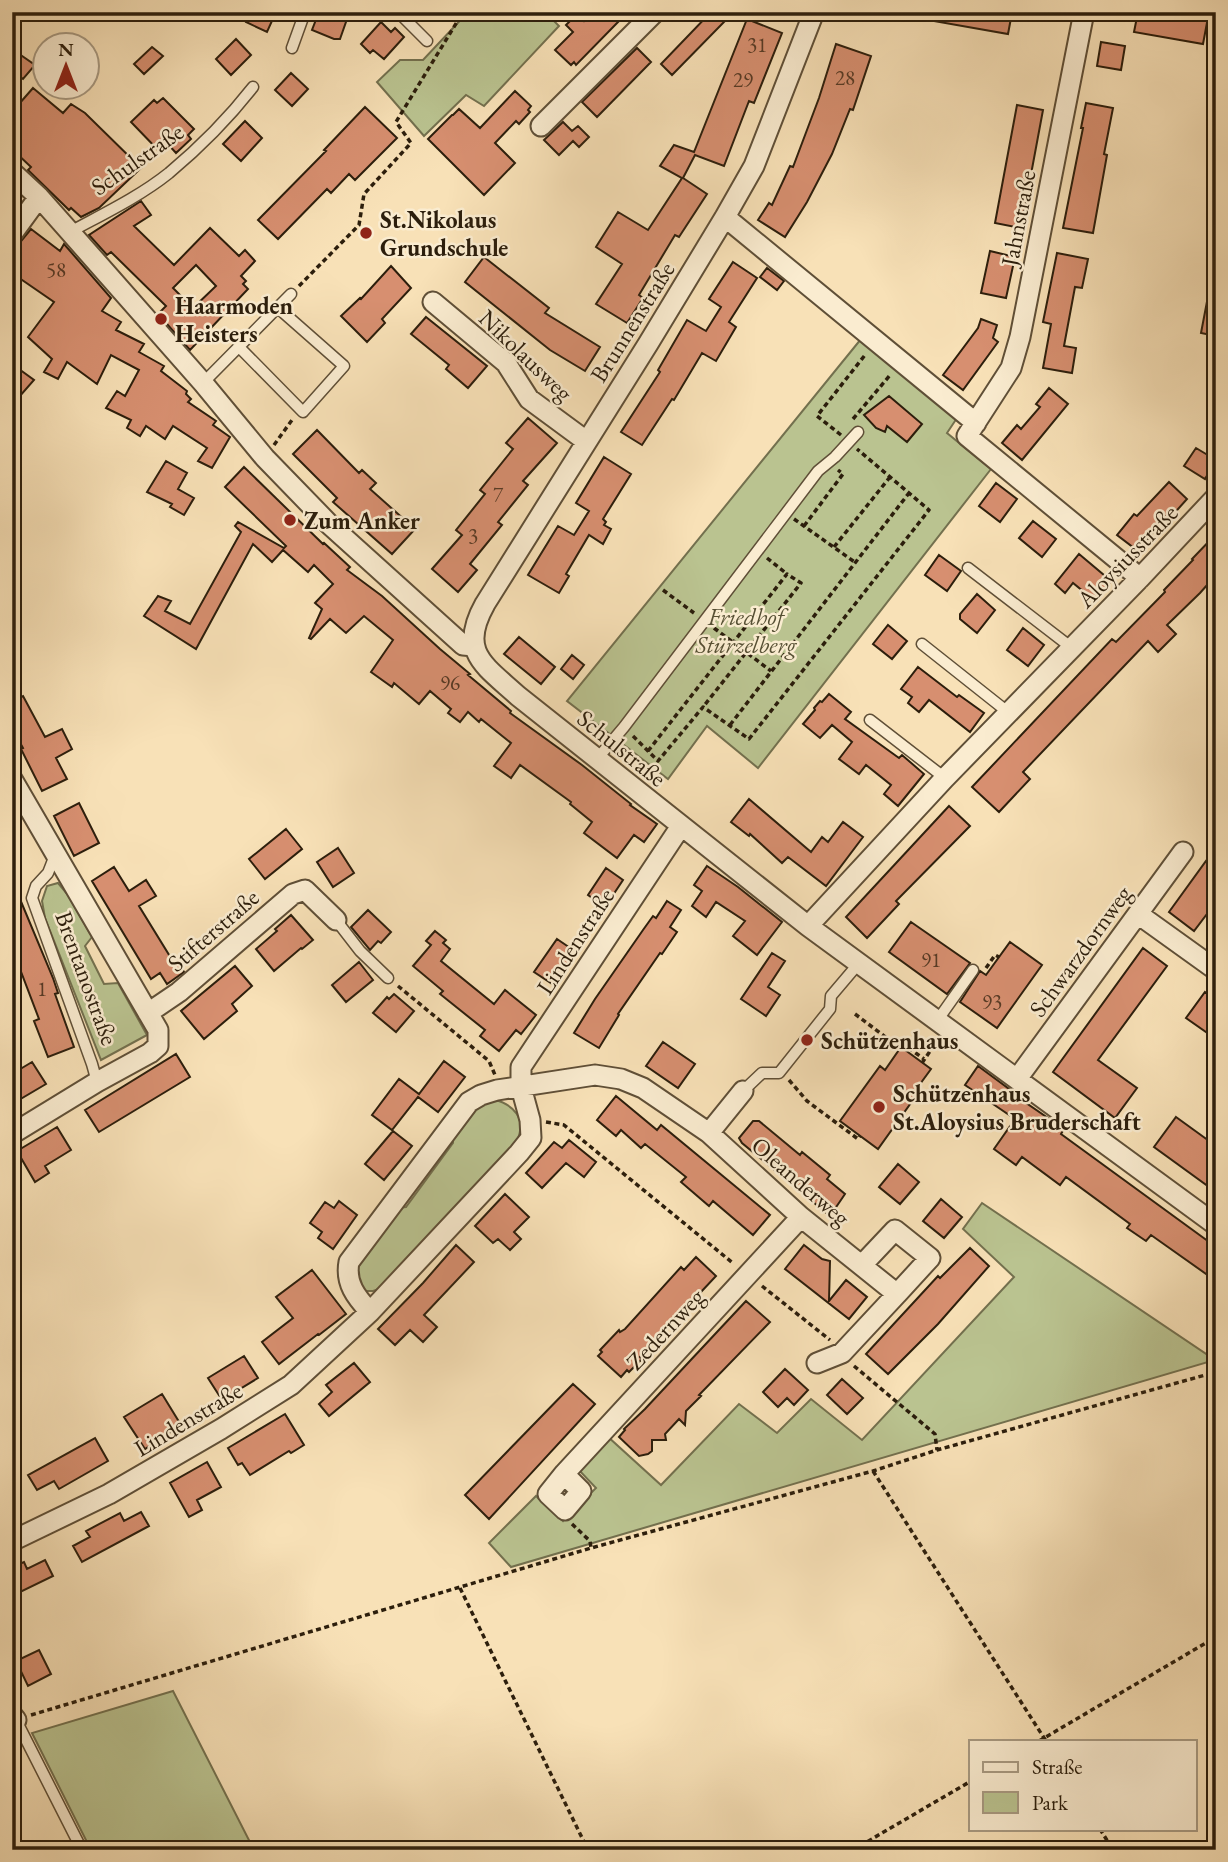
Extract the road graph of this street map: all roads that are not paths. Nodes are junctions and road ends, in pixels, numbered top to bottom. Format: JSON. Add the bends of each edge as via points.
{"nodes":[{"id":1,"x":305,"y":12,"type":"edge"},
{"id":2,"x":398,"y":12,"type":"edge"},
{"id":3,"x":655,"y":12,"type":"edge"},
{"id":4,"x":814,"y":12,"type":"edge"},
{"id":5,"x":1084,"y":12,"type":"edge"},
{"id":6,"x":427,"y":41,"type":"dead end"},
{"id":7,"x":292,"y":48,"type":"dead end"},
{"id":8,"x":253,"y":87,"type":"dead end"},
{"id":9,"x":541,"y":126,"type":"dead end"},
{"id":10,"x":12,"y":172,"type":"edge"},
{"id":11,"x":39,"y":197,"type":"junction"},
{"id":12,"x":725,"y":217,"type":"junction"},
{"id":13,"x":71,"y":232,"type":"junction"},
{"id":14,"x":12,"y":234,"type":"edge"},
{"id":15,"x":291,"y":294,"type":"road end"},
{"id":16,"x":433,"y":302,"type":"dead end"},
{"id":17,"x":276,"y":307,"type":"junction"},
{"id":18,"x":239,"y":347,"type":"junction"},
{"id":19,"x":203,"y":383,"type":"junction"},
{"id":20,"x":976,"y":423,"type":"junction"},
{"id":21,"x":858,"y":432,"type":"dead end"},
{"id":22,"x":586,"y":441,"type":"junction"},
{"id":23,"x":1216,"y":497,"type":"edge"},
{"id":24,"x":968,"y":568,"type":"dead end"},
{"id":25,"x":1140,"y":578,"type":"junction"},
{"id":26,"x":922,"y":644,"type":"dead end"},
{"id":27,"x":474,"y":646,"type":"junction"},
{"id":28,"x":1072,"y":648,"type":"junction"},
{"id":29,"x":1009,"y":713,"type":"junction"},
{"id":30,"x":870,"y":720,"type":"dead end"},
{"id":31,"x":597,"y":759,"type":"junction"},
{"id":32,"x":946,"y":778,"type":"junction"},
{"id":33,"x":12,"y":779,"type":"edge"},
{"id":34,"x":681,"y":826,"type":"junction"},
{"id":35,"x":1183,"y":852,"type":"dead end"},
{"id":36,"x":55,"y":855,"type":"junction"},
{"id":37,"x":1138,"y":914,"type":"junction"},
{"id":38,"x":336,"y":920,"type":"joint"},
{"id":39,"x":808,"y":926,"type":"junction"},
{"id":40,"x":859,"y":963,"type":"junction"},
{"id":41,"x":973,"y":970,"type":"dead end"},
{"id":42,"x":1216,"y":970,"type":"edge"},
{"id":43,"x":388,"y":978,"type":"road end"},
{"id":44,"x":148,"y":1013,"type":"junction"},
{"id":45,"x":942,"y":1025,"type":"junction"},
{"id":46,"x":1017,"y":1079,"type":"junction"},
{"id":47,"x":97,"y":1082,"type":"junction"},
{"id":48,"x":511,"y":1088,"type":"junction"},
{"id":49,"x":743,"y":1091,"type":"joint"},
{"id":50,"x":709,"y":1133,"type":"junction"},
{"id":51,"x":12,"y":1134,"type":"edge"},
{"id":52,"x":801,"y":1217,"type":"junction"},
{"id":53,"x":1216,"y":1225,"type":"edge"},
{"id":54,"x":862,"y":1265,"type":"junction"},
{"id":55,"x":897,"y":1294,"type":"junction"},
{"id":56,"x":370,"y":1312,"type":"junction"},
{"id":57,"x":817,"y":1363,"type":"dead end"},
{"id":58,"x":565,"y":1510,"type":"road end"},
{"id":59,"x":12,"y":1541,"type":"edge"},
{"id":60,"x":13,"y":1718,"type":"edge"},
{"id":61,"x":82,"y":1850,"type":"edge"}],
"edges":[{"from":1,"to":7,"type":"lane"},
{"from":2,"to":6,"type":"lane"},
{"from":3,"to":9,"type":"street"},
{"from":4,"to":12,"type":"street","name":"Brunnenstraße","via":[[754,166]]},
{"from":5,"to":20,"type":"street","name":"Jahnstraße","via":[[1020,337],[1011,368]]},
{"from":8,"to":13,"type":"lane","name":"Schulstraße","via":[[208,138],[167,174]]},
{"from":10,"to":11,"type":"street","name":"Schulstraße"},
{"from":11,"to":13,"type":"street","name":"Schulstraße"},
{"from":11,"to":14,"type":"street"},
{"from":12,"to":20,"type":"street"},
{"from":12,"to":22,"type":"street","name":"Brunnenstraße"},
{"from":13,"to":19,"type":"street","name":"Schulstraße"},
{"from":15,"to":17,"type":"lane"},
{"from":16,"to":22,"type":"street","name":"Nikolausweg","via":[[506,363],[529,399]]},
{"from":17,"to":18,"type":"lane"},
{"from":17,"to":18,"type":"lane","via":[[344,366],[303,412]]},
{"from":18,"to":19,"type":"lane"},
{"from":19,"to":27,"type":"street","name":"Schulstraße","via":[[265,458],[330,525],[463,645]]},
{"from":20,"to":25,"type":"street","via":[[967,436]]},
{"from":21,"to":31,"type":"lane","via":[[844,438]]},
{"from":22,"to":27,"type":"street","name":"Brunnenstraße","via":[[475,620]]},
{"from":23,"to":25,"type":"street","name":"Aloysiusstraße"},
{"from":24,"to":28,"type":"lane"},
{"from":25,"to":28,"type":"street","name":"Aloysiusstraße"},
{"from":26,"to":29,"type":"lane"},
{"from":27,"to":31,"type":"street","name":"Schulstraße","via":[[485,666]]},
{"from":28,"to":29,"type":"street","name":"Aloysiusstraße"},
{"from":29,"to":32,"type":"street","name":"Aloysiusstraße"},
{"from":30,"to":32,"type":"lane"},
{"from":31,"to":34,"type":"street","name":"Schulstraße"},
{"from":32,"to":39,"type":"street","name":"Aloysiusstraße"},
{"from":33,"to":36,"type":"street","name":"Brentanostraße"},
{"from":34,"to":39,"type":"street","name":"Schulstraße"},
{"from":34,"to":48,"type":"street","name":"Lindenstraße"},
{"from":35,"to":37,"type":"street","name":"Schwarzdornweg"},
{"from":36,"to":44,"type":"street","name":"Brentanostraße"},
{"from":36,"to":47,"type":"lane","name":"Brentanostraße","via":[[32,898]]},
{"from":37,"to":42,"type":"street"},
{"from":37,"to":46,"type":"street","name":"Schwarzdornweg"},
{"from":38,"to":43,"type":"lane","name":"Stifterstraße"},
{"from":38,"to":44,"type":"street","name":"Stifterstraße","via":[[305,890],[293,894]]},
{"from":39,"to":40,"type":"street","name":"Schulstraße"},
{"from":40,"to":45,"type":"street","name":"Schulstraße"},
{"from":40,"to":49,"type":"lane","via":[[831,996],[830,1009],[779,1073],[762,1073]]},
{"from":41,"to":45,"type":"lane"},
{"from":44,"to":47,"type":"street","via":[[158,1030],[158,1046]]},
{"from":45,"to":46,"type":"street","name":"Schulstraße"},
{"from":46,"to":53,"type":"street","name":"Schulstraße"},
{"from":47,"to":51,"type":"street"},
{"from":48,"to":50,"type":"street","name":"Oleanderweg","via":[[595,1075],[621,1079],[643,1088]]},
{"from":48,"to":56,"type":"street","name":"Lindenstraße","via":[[530,1120],[531,1138]]},
{"from":48,"to":56,"type":"street","via":[[469,1102],[349,1262],[348,1280]]},
{"from":49,"to":50,"type":"street"},
{"from":50,"to":52,"type":"street","name":"Oleanderweg"},
{"from":52,"to":54,"type":"street","name":"Oleanderweg"},
{"from":52,"to":58,"type":"street","name":"Zedernweg","via":[[564,1474],[548,1494]]},
{"from":54,"to":55,"type":"street","name":"Oleanderweg"},
{"from":54,"to":55,"type":"street","via":[[895,1230],[930,1258]]},
{"from":55,"to":57,"type":"street","via":[[842,1353]]},
{"from":56,"to":59,"type":"street","name":"Lindenstraße","via":[[291,1385],[109,1494]]},
{"from":60,"to":61,"type":"lane"}]}
